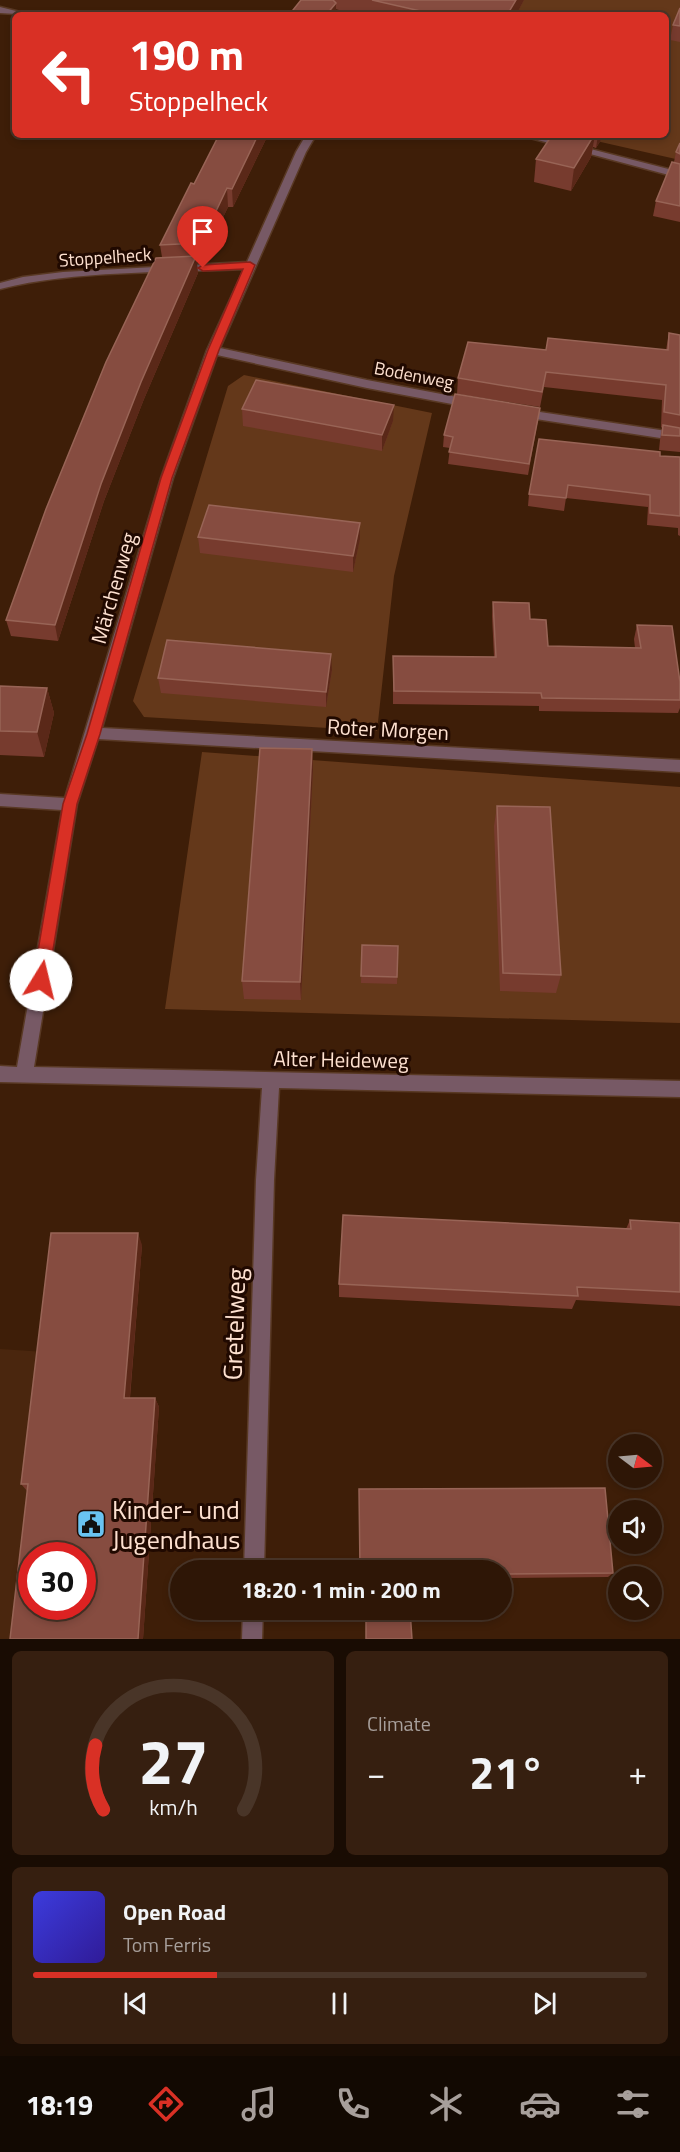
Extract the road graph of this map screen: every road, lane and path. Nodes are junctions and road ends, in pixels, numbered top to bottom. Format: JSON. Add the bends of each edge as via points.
{"nodes":[{"id":1,"x":310,"y":138,"type":"edge"},
{"id":2,"x":536,"y":138,"type":"edge"},
{"id":3,"x":680,"y":175,"type":"edge"},
{"id":4,"x":250,"y":265,"type":"junction"},
{"id":5,"x":0,"y":286,"type":"edge"},
{"id":6,"x":213,"y":350,"type":"junction"},
{"id":7,"x":484,"y":406,"type":"edge"},
{"id":8,"x":506,"y":411,"type":"edge"},
{"id":9,"x":680,"y":437,"type":"edge"},
{"id":10,"x":93,"y":734,"type":"junction"},
{"id":11,"x":680,"y":766,"type":"edge"},
{"id":12,"x":0,"y":800,"type":"edge"},
{"id":13,"x":70,"y":804,"type":"junction"},
{"id":14,"x":0,"y":1074,"type":"edge"},
{"id":15,"x":24,"y":1074,"type":"junction"},
{"id":16,"x":271,"y":1080,"type":"junction"},
{"id":17,"x":680,"y":1089,"type":"edge"},
{"id":18,"x":254,"y":1560,"type":"edge"},
{"id":19,"x":253,"y":1620,"type":"edge"},
{"id":20,"x":252,"y":1639,"type":"edge"}],
"edges":[{"from":1,"to":4,"type":"street","name":"Märchenweg"},
{"from":2,"to":3,"type":"street"},
{"from":4,"to":5,"type":"street","name":"Stoppelheck","via":[[63,275]]},
{"from":4,"to":6,"type":"street","name":"Märchenweg"},
{"from":6,"to":7,"type":"street","name":"Bodenweg"},
{"from":6,"to":10,"type":"street","name":"Märchenweg","via":[[167,478]]},
{"from":8,"to":9,"type":"street"},
{"from":10,"to":11,"type":"street","name":"Roter Morgen"},
{"from":10,"to":13,"type":"street","name":"Märchenweg"},
{"from":12,"to":13,"type":"street"},
{"from":13,"to":15,"type":"street","name":"Märchenweg"},
{"from":14,"to":15,"type":"street","name":"Alter Heideweg"},
{"from":15,"to":16,"type":"street","name":"Alter Heideweg"},
{"from":16,"to":17,"type":"street","name":"Alter Heideweg"},
{"from":16,"to":18,"type":"street","name":"Gretelweg","via":[[264,1191]]},
{"from":19,"to":20,"type":"street"}]}
